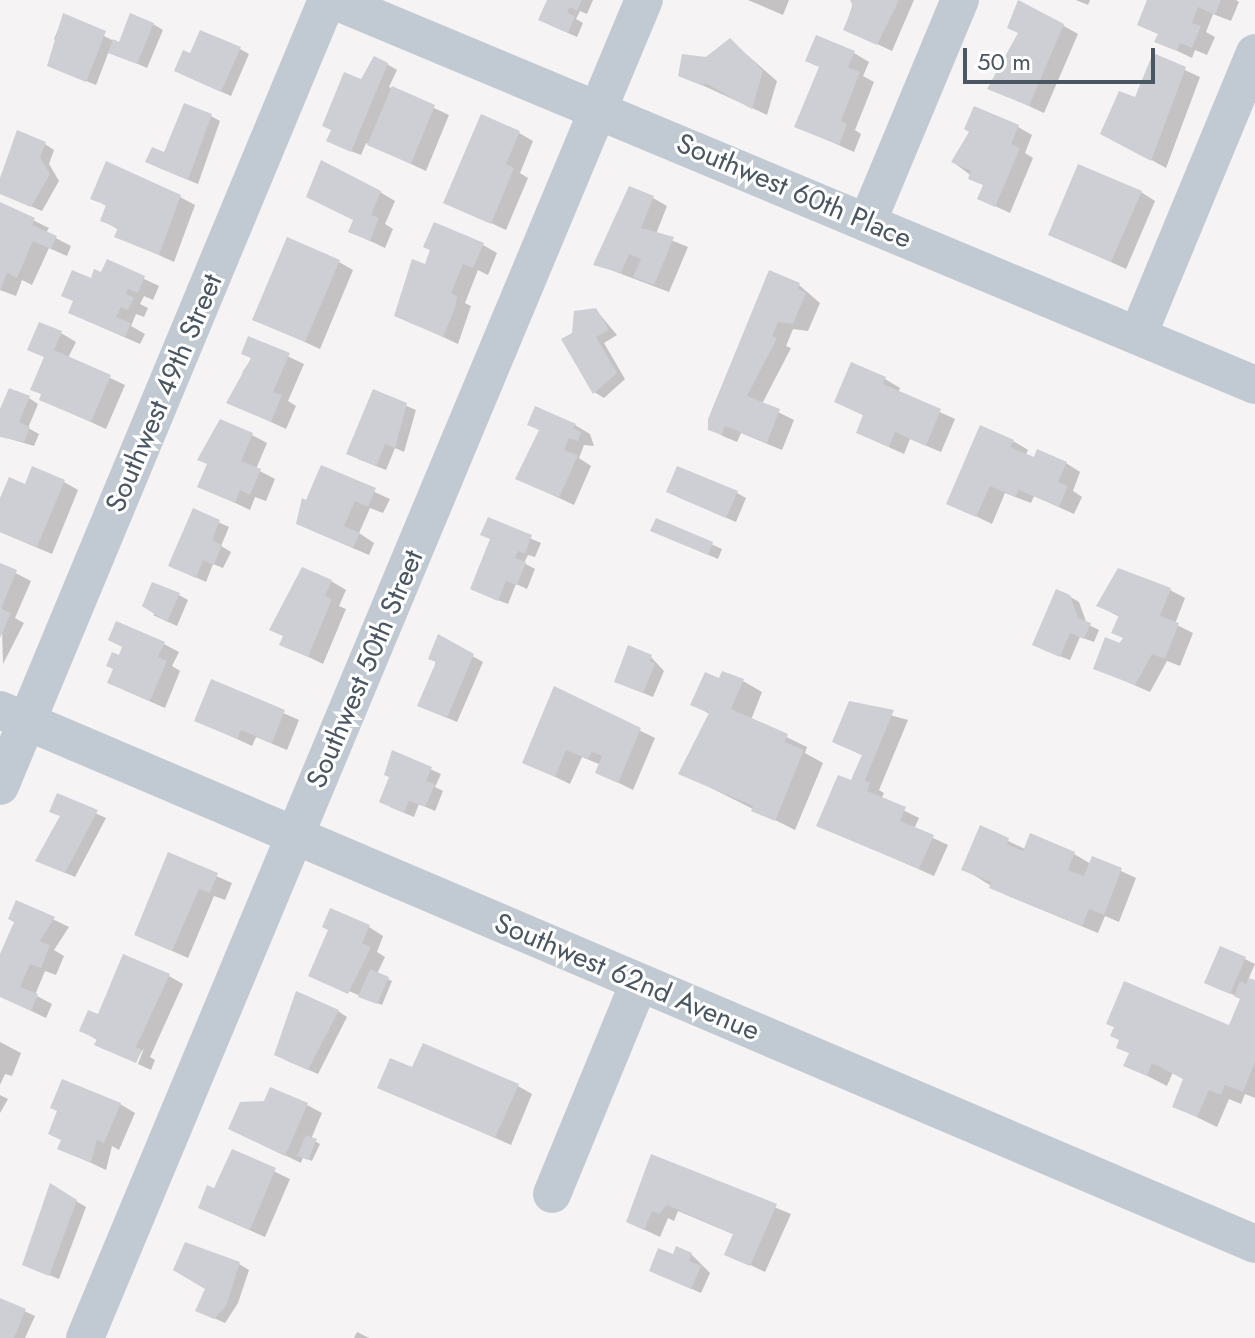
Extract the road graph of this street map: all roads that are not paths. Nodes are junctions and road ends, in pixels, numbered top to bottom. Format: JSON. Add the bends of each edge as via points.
{"nodes":[{"id":1,"x":330,"y":0,"type":"edge"},
{"id":2,"x":644,"y":0,"type":"edge"},
{"id":3,"x":960,"y":0,"type":"edge"},
{"id":4,"x":1255,"y":53,"type":"edge"},
{"id":5,"x":599,"y":108,"type":"junction"},
{"id":6,"x":867,"y":223,"type":"junction"},
{"id":7,"x":1138,"y":335,"type":"junction"},
{"id":8,"x":1255,"y":385,"type":"edge"},
{"id":9,"x":14,"y":715,"type":"edge"},
{"id":10,"x":0,"y":786,"type":"edge"},
{"id":11,"x":295,"y":834,"type":"junction"},
{"id":12,"x":639,"y":983,"type":"junction"},
{"id":13,"x":552,"y":1194,"type":"dead end"},
{"id":14,"x":1255,"y":1244,"type":"edge"},
{"id":15,"x":85,"y":1338,"type":"edge"}],
"edges":[{"from":1,"to":5,"type":"street","name":"Southwest 60th Place"},
{"from":1,"to":9,"type":"street","name":"Southwest 49th Street"},
{"from":2,"to":5,"type":"street","name":"Southwest 50th Street"},
{"from":3,"to":6,"type":"street"},
{"from":4,"to":7,"type":"street"},
{"from":5,"to":6,"type":"street","name":"Southwest 60th Place"},
{"from":5,"to":11,"type":"street","name":"Southwest 50th Street"},
{"from":6,"to":7,"type":"street","name":"Southwest 60th Place"},
{"from":7,"to":8,"type":"street","name":"Southwest 60th Place"},
{"from":9,"to":10,"type":"street","name":"Southwest 49th Street"},
{"from":9,"to":11,"type":"street","name":"Southwest 62nd Avenue"},
{"from":11,"to":12,"type":"street","name":"Southwest 62nd Avenue"},
{"from":11,"to":15,"type":"street","name":"Southwest 50th Street"},
{"from":12,"to":13,"type":"street"},
{"from":12,"to":14,"type":"street","name":"Southwest 62nd Avenue"}]}
